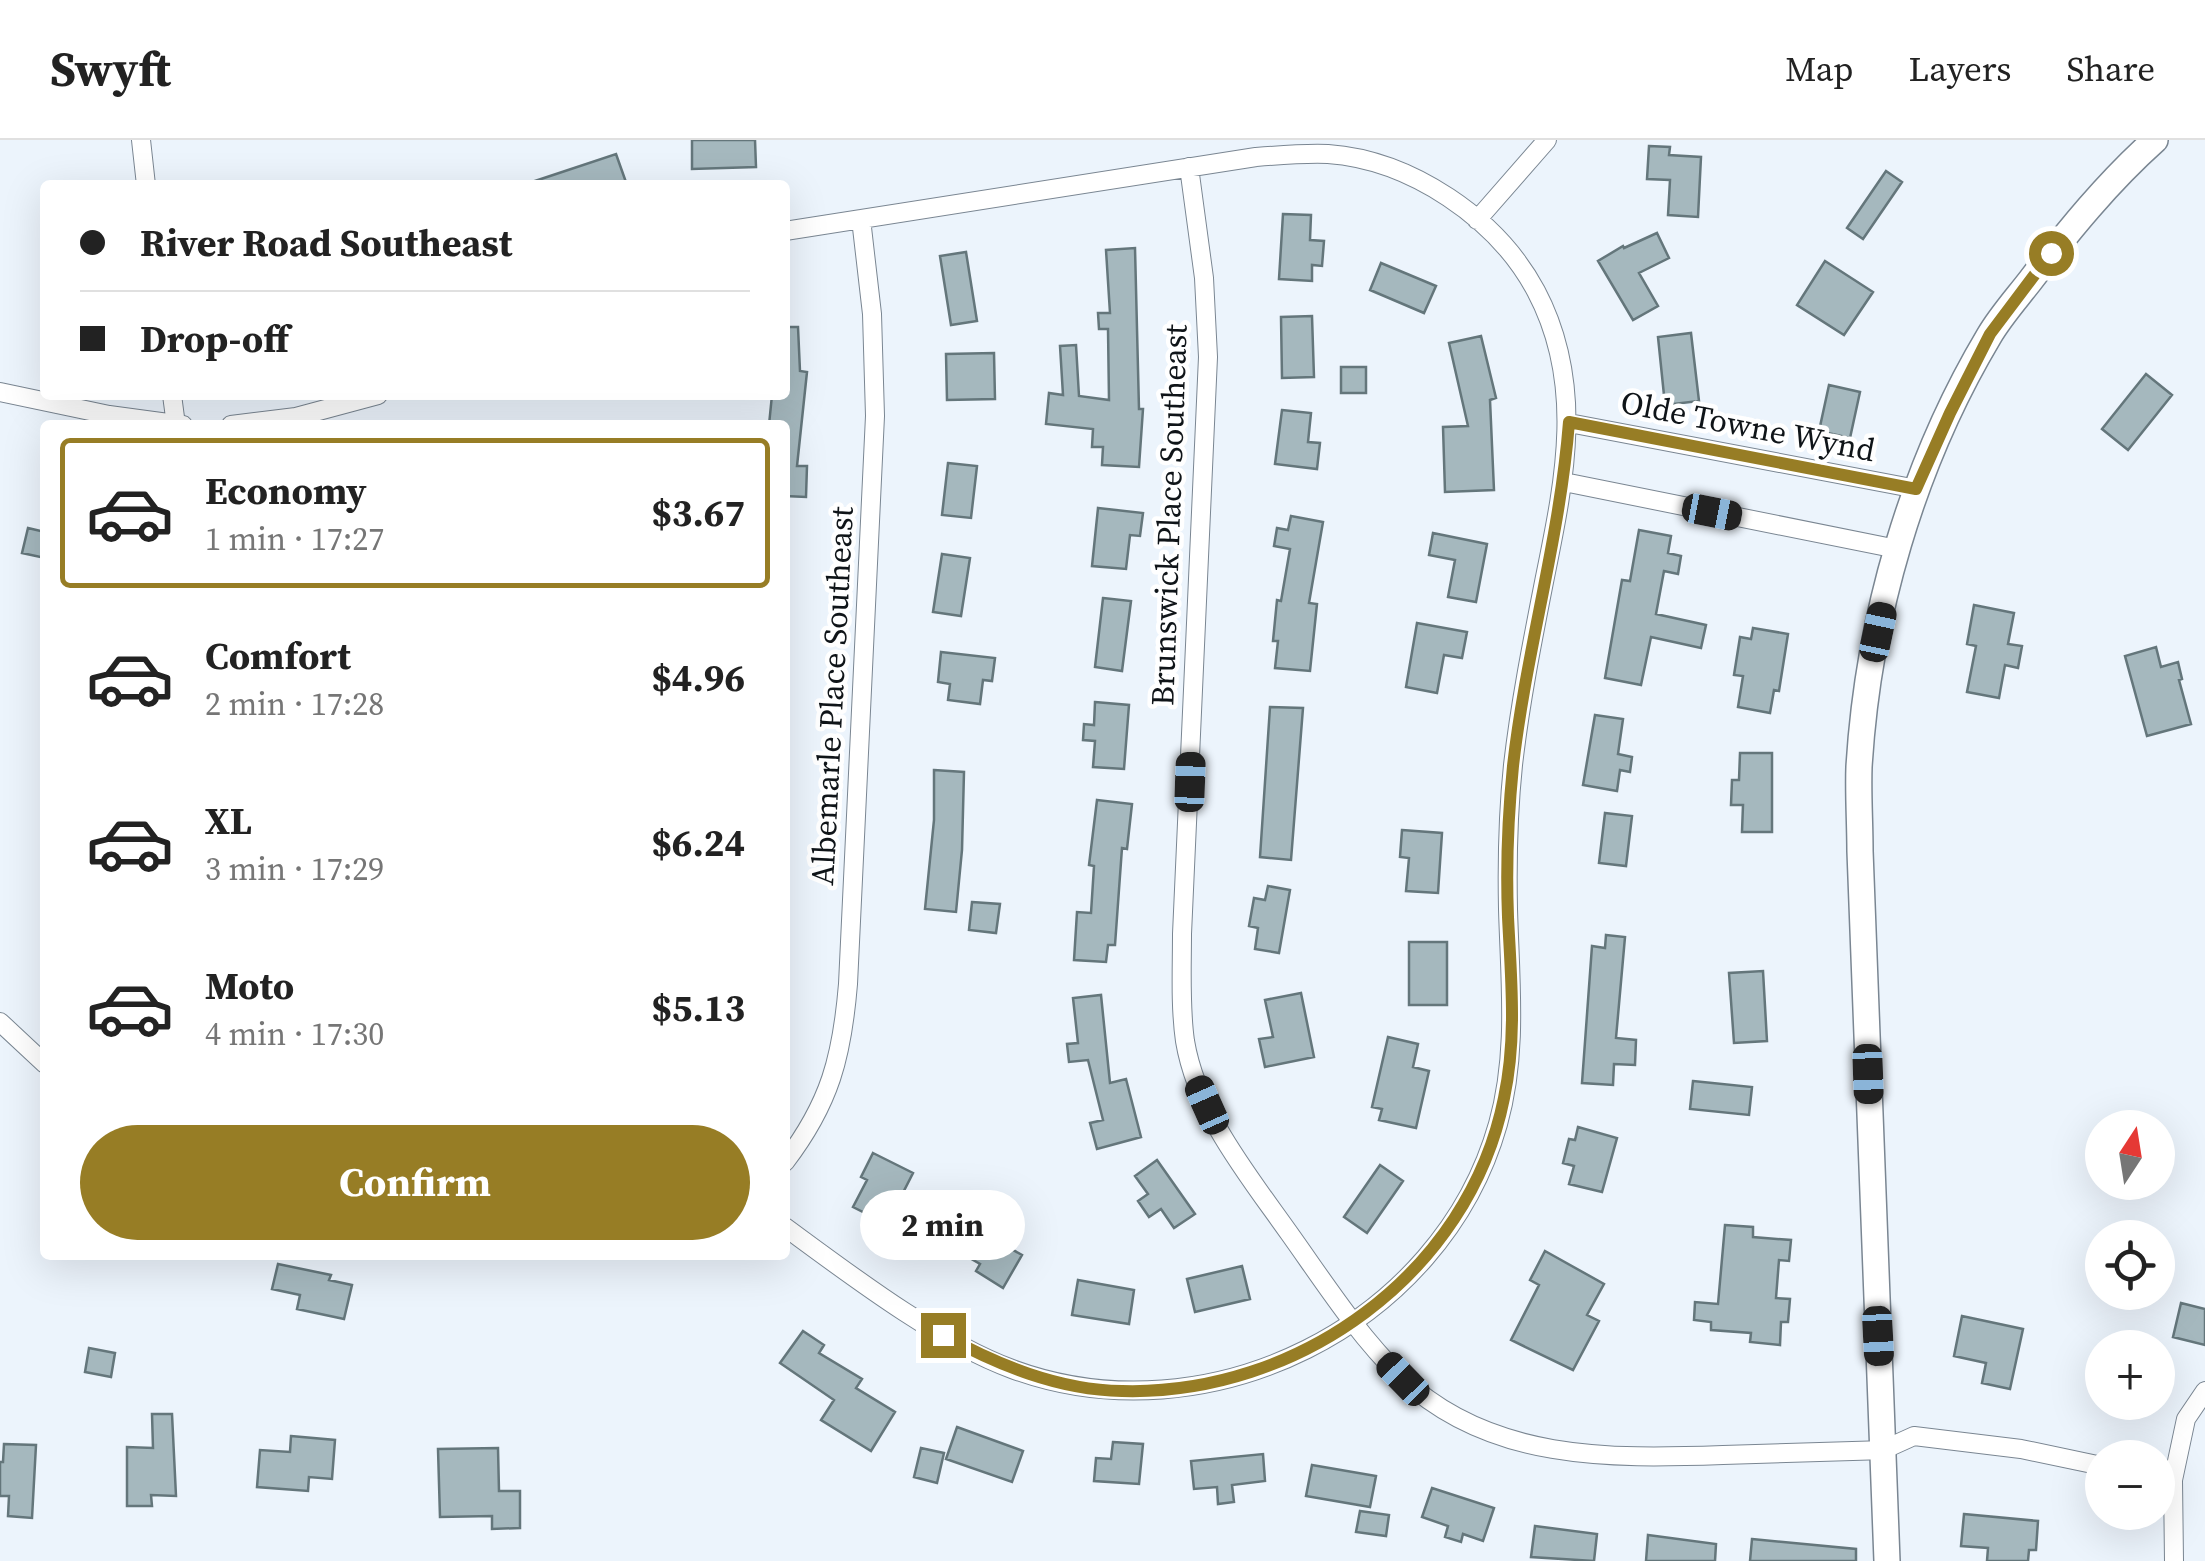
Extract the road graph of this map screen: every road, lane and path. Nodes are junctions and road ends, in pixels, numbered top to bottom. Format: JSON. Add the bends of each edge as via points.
{"nodes":[{"id":1,"x":141,"y":140,"type":"edge"},
{"id":2,"x":1546,"y":140,"type":"edge"},
{"id":3,"x":2155,"y":140,"type":"edge"},
{"id":4,"x":1189,"y":167,"type":"junction"},
{"id":5,"x":145,"y":180,"type":"edge"},
{"id":6,"x":861,"y":219,"type":"junction"},
{"id":7,"x":1477,"y":220,"type":"junction"},
{"id":8,"x":790,"y":230,"type":"edge"},
{"id":9,"x":0,"y":392,"type":"edge"},
{"id":10,"x":359,"y":400,"type":"edge"},
{"id":11,"x":144,"y":420,"type":"edge"},
{"id":12,"x":272,"y":420,"type":"edge"},
{"id":13,"x":1569,"y":422,"type":"junction"},
{"id":14,"x":1564,"y":482,"type":"junction"},
{"id":15,"x":1916,"y":489,"type":"junction"},
{"id":16,"x":1898,"y":549,"type":"junction"},
{"id":17,"x":0,"y":1022,"type":"edge"},
{"id":18,"x":40,"y":1059,"type":"edge"},
{"id":19,"x":790,"y":1155,"type":"edge"},
{"id":20,"x":790,"y":1230,"type":"edge"},
{"id":21,"x":1353,"y":1324,"type":"junction"},
{"id":22,"x":2205,"y":1390,"type":"edge"},
{"id":23,"x":2205,"y":1411,"type":"edge"},
{"id":24,"x":2186,"y":1419,"type":"junction"},
{"id":25,"x":1883,"y":1450,"type":"junction"},
{"id":26,"x":2175,"y":1450,"type":"edge"},
{"id":27,"x":2085,"y":1462,"type":"edge"},
{"id":28,"x":2171,"y":1530,"type":"edge"},
{"id":29,"x":1886,"y":1561,"type":"edge"},
{"id":30,"x":2174,"y":1561,"type":"edge"}],
"edges":[{"from":1,"to":5,"type":"street"},
{"from":2,"to":7,"type":"street"},
{"from":3,"to":15,"type":"main road","via":[[2073,224],[1990,334]]},
{"from":4,"to":6,"type":"street"},
{"from":4,"to":7,"type":"street","via":[[1299,154],[1360,159],[1422,183]]},
{"from":4,"to":21,"type":"street","name":"Brunswick Place Southeast","via":[[1208,357],[1182,934],[1186,1041],[1194,1076],[1225,1139]]},
{"from":6,"to":8,"type":"street"},
{"from":6,"to":19,"type":"street","name":"Albemarle Place Southeast","via":[[874,416],[848,984],[827,1095]]},
{"from":7,"to":13,"type":"street","via":[[1524,270],[1550,321]]},
{"from":9,"to":11,"type":"street"},
{"from":10,"to":12,"type":"street"},
{"from":13,"to":14,"type":"street"},
{"from":13,"to":15,"type":"street","name":"Olde Towne Wynd"},
{"from":14,"to":16,"type":"street"},
{"from":14,"to":21,"type":"street","via":[[1513,767],[1512,1042],[1501,1114],[1473,1187],[1437,1243]]},
{"from":15,"to":16,"type":"main road"},
{"from":16,"to":25,"type":"main road","via":[[1878,632],[1859,768]]},
{"from":17,"to":18,"type":"street"},
{"from":20,"to":21,"type":"street","via":[[978,1354],[1086,1387],[1151,1391],[1218,1381],[1278,1364]]},
{"from":21,"to":25,"type":"street","name":"Brunswick Place Southeast","via":[[1428,1398],[1492,1433],[1556,1452]]},
{"from":22,"to":24,"type":"street"},
{"from":23,"to":24,"type":"street"},
{"from":24,"to":26,"type":"street"},
{"from":25,"to":27,"type":"street","name":"Brunswick Place Southeast","via":[[1914,1436]]},
{"from":25,"to":29,"type":"main road"},
{"from":28,"to":30,"type":"street"}]}
